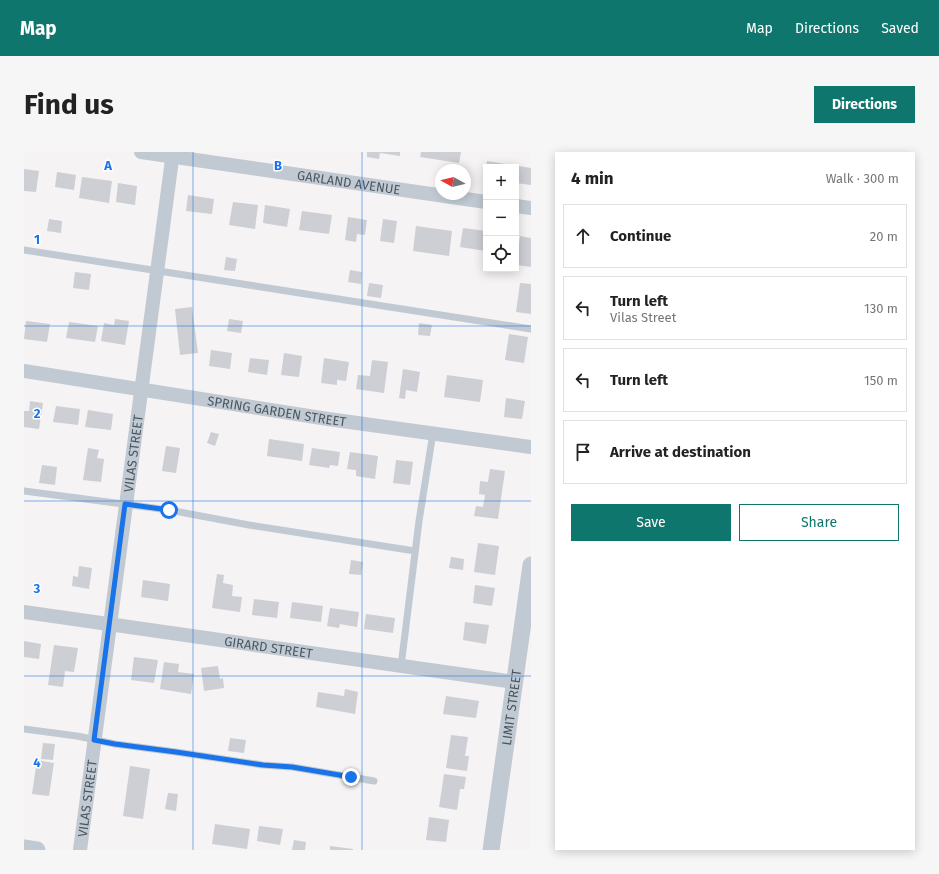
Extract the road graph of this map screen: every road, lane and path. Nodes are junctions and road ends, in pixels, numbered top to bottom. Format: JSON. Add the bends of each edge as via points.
{"nodes":[{"id":1,"x":141,"y":152,"type":"edge"},
{"id":2,"x":173,"y":154,"type":"edge"},
{"id":3,"x":483,"y":202,"type":"edge"},
{"id":4,"x":519,"y":206,"type":"edge"},
{"id":5,"x":531,"y":208,"type":"edge"},
{"id":6,"x":24,"y":250,"type":"edge"},
{"id":7,"x":157,"y":270,"type":"junction"},
{"id":8,"x":531,"y":329,"type":"edge"},
{"id":9,"x":24,"y":371,"type":"edge"},
{"id":10,"x":140,"y":389,"type":"junction"},
{"id":11,"x":433,"y":434,"type":"junction"},
{"id":12,"x":531,"y":447,"type":"edge"},
{"id":13,"x":24,"y":491,"type":"edge"},
{"id":14,"x":125,"y":504,"type":"junction"},
{"id":15,"x":415,"y":551,"type":"junction"},
{"id":16,"x":531,"y":565,"type":"edge"},
{"id":17,"x":24,"y":612,"type":"edge"},
{"id":18,"x":110,"y":625,"type":"junction"},
{"id":19,"x":401,"y":666,"type":"junction"},
{"id":20,"x":514,"y":682,"type":"junction"},
{"id":21,"x":24,"y":729,"type":"edge"},
{"id":22,"x":94,"y":740,"type":"junction"},
{"id":23,"x":374,"y":781,"type":"dead end"},
{"id":24,"x":24,"y":848,"type":"edge"},
{"id":25,"x":37,"y":850,"type":"edge"},
{"id":26,"x":80,"y":850,"type":"edge"},
{"id":27,"x":491,"y":850,"type":"edge"}],
"edges":[{"from":1,"to":2,"type":"street","name":"GARLAND AVENUE"},
{"from":2,"to":3,"type":"street","name":"GARLAND AVENUE"},
{"from":2,"to":7,"type":"street","name":"VILAS STREET"},
{"from":4,"to":5,"type":"street"},
{"from":6,"to":7,"type":"lane"},
{"from":7,"to":8,"type":"lane"},
{"from":7,"to":10,"type":"street","name":"VILAS STREET"},
{"from":9,"to":10,"type":"street","name":"SPRING GARDEN STREET"},
{"from":10,"to":11,"type":"street","name":"SPRING GARDEN STREET"},
{"from":10,"to":14,"type":"street","name":"VILAS STREET"},
{"from":11,"to":12,"type":"street","name":"SPRING GARDEN STREET"},
{"from":11,"to":15,"type":"lane"},
{"from":13,"to":14,"type":"lane"},
{"from":14,"to":15,"type":"lane"},
{"from":14,"to":18,"type":"street","name":"VILAS STREET"},
{"from":15,"to":19,"type":"lane"},
{"from":16,"to":20,"type":"street","name":"LIMIT STREET"},
{"from":17,"to":18,"type":"street","name":"GIRARD STREET"},
{"from":18,"to":19,"type":"street","name":"GIRARD STREET"},
{"from":18,"to":22,"type":"street","name":"VILAS STREET"},
{"from":19,"to":20,"type":"street","name":"GIRARD STREET"},
{"from":20,"to":27,"type":"street","name":"LIMIT STREET"},
{"from":21,"to":22,"type":"lane"},
{"from":22,"to":23,"type":"lane"},
{"from":22,"to":26,"type":"street","name":"VILAS STREET"},
{"from":24,"to":25,"type":"street"}]}
